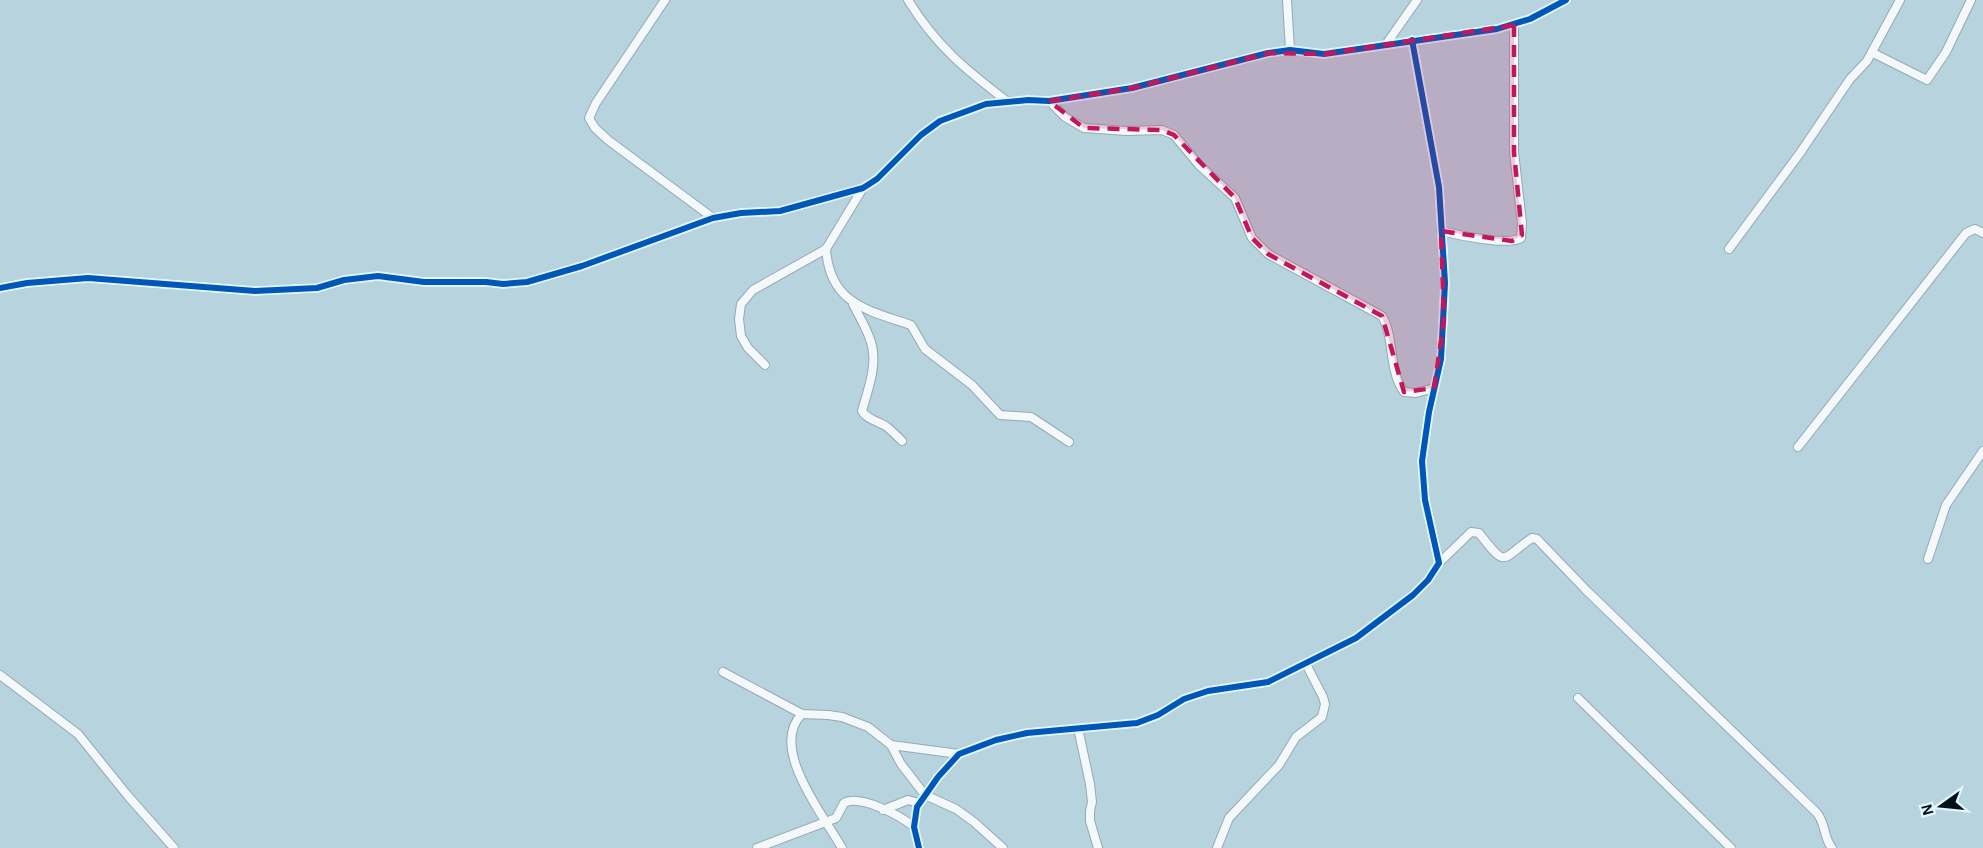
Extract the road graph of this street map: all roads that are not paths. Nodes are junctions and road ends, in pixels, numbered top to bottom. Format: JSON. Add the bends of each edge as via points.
{"nodes":[{"id":1,"x":665,"y":0,"type":"edge"},
{"id":2,"x":908,"y":0,"type":"edge"},
{"id":3,"x":1287,"y":0,"type":"edge"},
{"id":4,"x":1417,"y":0,"type":"edge"},
{"id":5,"x":1566,"y":0,"type":"edge"},
{"id":6,"x":1900,"y":0,"type":"edge"},
{"id":7,"x":1971,"y":0,"type":"edge"},
{"id":8,"x":1514,"y":25,"type":"junction"},
{"id":9,"x":1412,"y":40,"type":"junction"},
{"id":10,"x":1387,"y":43,"type":"junction"},
{"id":11,"x":1290,"y":50,"type":"junction"},
{"id":12,"x":1873,"y":52,"type":"junction"},
{"id":13,"x":1049,"y":101,"type":"junction"},
{"id":14,"x":1008,"y":102,"type":"junction"},
{"id":15,"x":863,"y":188,"type":"junction"},
{"id":16,"x":713,"y":218,"type":"junction"},
{"id":17,"x":1441,"y":231,"type":"junction"},
{"id":18,"x":1983,"y":233,"type":"edge"},
{"id":19,"x":826,"y":249,"type":"junction"},
{"id":20,"x":1729,"y":249,"type":"dead end"},
{"id":21,"x":0,"y":288,"type":"edge"},
{"id":22,"x":853,"y":304,"type":"junction"},
{"id":23,"x":765,"y":365,"type":"dead end"},
{"id":24,"x":1434,"y":388,"type":"junction"},
{"id":25,"x":902,"y":441,"type":"dead end"},
{"id":26,"x":1069,"y":442,"type":"dead end"},
{"id":27,"x":1798,"y":447,"type":"dead end"},
{"id":28,"x":1983,"y":452,"type":"edge"},
{"id":29,"x":1928,"y":559,"type":"dead end"},
{"id":30,"x":1439,"y":563,"type":"junction"},
{"id":31,"x":1306,"y":664,"type":"junction"},
{"id":32,"x":723,"y":672,"type":"dead end"},
{"id":33,"x":1,"y":677,"type":"edge"},
{"id":34,"x":1578,"y":698,"type":"dead end"},
{"id":35,"x":802,"y":714,"type":"junction"},
{"id":36,"x":1078,"y":728,"type":"junction"},
{"id":37,"x":891,"y":745,"type":"junction"},
{"id":38,"x":959,"y":754,"type":"junction"},
{"id":39,"x":925,"y":795,"type":"junction"},
{"id":40,"x":920,"y":803,"type":"junction"},
{"id":41,"x":883,"y":810,"type":"junction"},
{"id":42,"x":826,"y":820,"type":"junction"},
{"id":43,"x":914,"y":827,"type":"junction"},
{"id":44,"x":174,"y":848,"type":"edge"},
{"id":45,"x":757,"y":848,"type":"edge"},
{"id":46,"x":842,"y":848,"type":"edge"},
{"id":47,"x":919,"y":848,"type":"edge"},
{"id":48,"x":1003,"y":848,"type":"edge"},
{"id":49,"x":1098,"y":848,"type":"edge"},
{"id":50,"x":1217,"y":848,"type":"edge"},
{"id":51,"x":1731,"y":848,"type":"edge"},
{"id":52,"x":1832,"y":848,"type":"edge"}],
"edges":[{"from":1,"to":16,"type":"street","via":[[589,118],[608,140]]},
{"from":2,"to":14,"type":"street","via":[[957,63]]},
{"from":3,"to":11,"type":"street"},
{"from":4,"to":10,"type":"street"},
{"from":5,"to":8,"type":"street"},
{"from":6,"to":12,"type":"street"},
{"from":7,"to":12,"type":"street","via":[[1928,80]]},
{"from":8,"to":9,"type":"street"},
{"from":8,"to":17,"type":"street","via":[[1514,152],[1521,238],[1475,238]]},
{"from":9,"to":10,"type":"street"},
{"from":9,"to":17,"type":"street","via":[[1439,187]]},
{"from":10,"to":11,"type":"street","via":[[1324,54]]},
{"from":11,"to":13,"type":"street","via":[[1132,88]]},
{"from":12,"to":20,"type":"street"},
{"from":13,"to":14,"type":"street"},
{"from":13,"to":24,"type":"street","via":[[1084,128],[1162,130],[1174,135],[1198,165],[1235,198],[1252,238],[1268,254],[1382,316],[1404,392]]},
{"from":14,"to":15,"type":"street","via":[[986,104],[940,121]]},
{"from":15,"to":16,"type":"street","via":[[780,211]]},
{"from":15,"to":19,"type":"street"},
{"from":16,"to":21,"type":"street","via":[[527,282],[424,282],[378,276],[317,288],[255,291],[88,278]]},
{"from":17,"to":24,"type":"street","via":[[1444,321]]},
{"from":18,"to":27,"type":"street","via":[[1975,229],[1966,233]]},
{"from":19,"to":22,"type":"street","via":[[836,284]]},
{"from":19,"to":23,"type":"street","via":[[753,290],[741,304],[741,336]]},
{"from":22,"to":25,"type":"street","via":[[873,352],[871,385],[862,411]]},
{"from":22,"to":26,"type":"street","via":[[911,325],[925,349],[972,385],[1000,415],[1031,417]]},
{"from":24,"to":30,"type":"street","via":[[1422,461],[1425,500]]},
{"from":28,"to":29,"type":"street","via":[[1946,506]]},
{"from":30,"to":31,"type":"street","via":[[1413,595],[1356,638]]},
{"from":30,"to":52,"type":"street","via":[[1471,532],[1479,533],[1500,557],[1508,556],[1532,538],[1537,539],[1822,819]]},
{"from":31,"to":36,"type":"street","via":[[1269,682],[1184,699],[1137,723]]},
{"from":31,"to":50,"type":"street","via":[[1323,697],[1322,717],[1296,737],[1279,765],[1229,818]]},
{"from":32,"to":35,"type":"street"},
{"from":33,"to":44,"type":"street","via":[[78,734]]},
{"from":34,"to":51,"type":"street"},
{"from":35,"to":37,"type":"street","via":[[858,722]]},
{"from":35,"to":42,"type":"street","via":[[791,731],[791,748],[805,786]]},
{"from":36,"to":38,"type":"street","via":[[1007,737]]},
{"from":36,"to":49,"type":"street","via":[[1090,784],[1090,821]]},
{"from":37,"to":38,"type":"street"},
{"from":37,"to":39,"type":"street"},
{"from":38,"to":39,"type":"street"},
{"from":39,"to":40,"type":"street"},
{"from":39,"to":48,"type":"street","via":[[956,809]]},
{"from":40,"to":41,"type":"street","via":[[908,800]]},
{"from":40,"to":43,"type":"street"},
{"from":41,"to":42,"type":"street","via":[[854,800],[844,803],[836,818]]},
{"from":41,"to":43,"type":"street"},
{"from":42,"to":45,"type":"street"},
{"from":42,"to":46,"type":"street"},
{"from":43,"to":47,"type":"street"}]}
